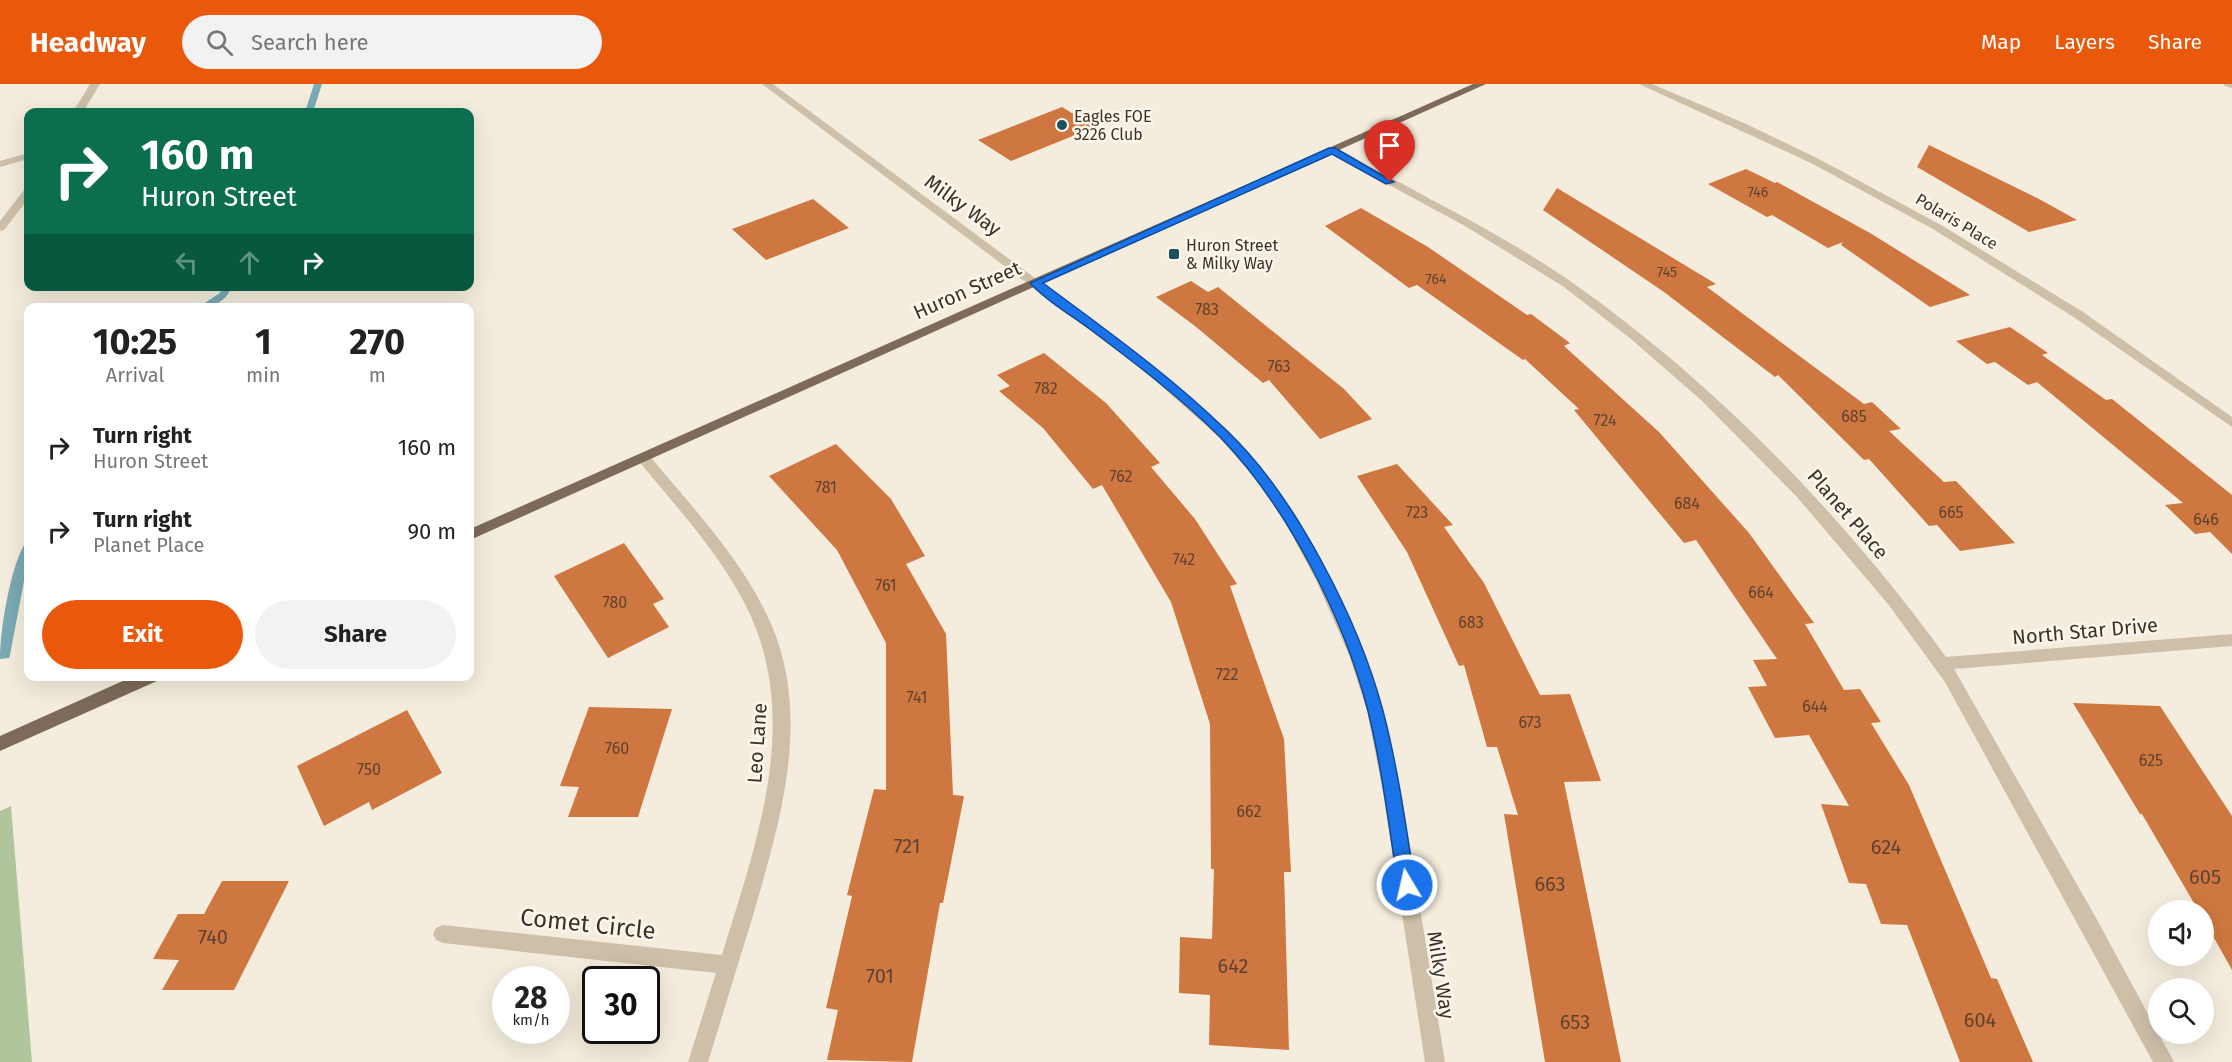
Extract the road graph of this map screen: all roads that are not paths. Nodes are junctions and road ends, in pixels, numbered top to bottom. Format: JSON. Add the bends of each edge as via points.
{"nodes":[{"id":1,"x":95,"y":84,"type":"edge"},
{"id":2,"x":767,"y":84,"type":"edge"},
{"id":3,"x":1481,"y":84,"type":"edge"},
{"id":4,"x":1644,"y":84,"type":"edge"},
{"id":5,"x":80,"y":108,"type":"edge"},
{"id":6,"x":1332,"y":150,"type":"junction"},
{"id":7,"x":24,"y":157,"type":"edge"},
{"id":8,"x":0,"y":164,"type":"edge"},
{"id":9,"x":24,"y":197,"type":"edge"},
{"id":10,"x":0,"y":228,"type":"edge"},
{"id":11,"x":1035,"y":283,"type":"junction"},
{"id":12,"x":2232,"y":423,"type":"edge"},
{"id":13,"x":644,"y":457,"type":"junction"},
{"id":14,"x":474,"y":533,"type":"edge"},
{"id":15,"x":2232,"y":640,"type":"edge"},
{"id":16,"x":1941,"y":664,"type":"junction"},
{"id":17,"x":140,"y":681,"type":"edge"},
{"id":18,"x":0,"y":744,"type":"edge"},
{"id":19,"x":443,"y":934,"type":"dead end"},
{"id":20,"x":728,"y":965,"type":"junction"},
{"id":21,"x":698,"y":1062,"type":"edge"},
{"id":22,"x":1435,"y":1062,"type":"edge"},
{"id":23,"x":2164,"y":1062,"type":"edge"}],
"edges":[{"from":1,"to":5,"type":"street"},
{"from":2,"to":11,"type":"street","name":"Milky Way"},
{"from":3,"to":6,"type":"main road","name":"Huron Street"},
{"from":4,"to":12,"type":"street","name":"Polaris Place","via":[[1815,161],[1928,222],[2079,315]]},
{"from":6,"to":11,"type":"main road","name":"Huron Street"},
{"from":6,"to":16,"type":"street","name":"Planet Place","via":[[1538,265],[1599,307],[1689,382],[1757,444],[1814,504]]},
{"from":7,"to":8,"type":"street"},
{"from":9,"to":10,"type":"street"},
{"from":11,"to":13,"type":"main road","name":"Huron Street"},
{"from":11,"to":22,"type":"street","name":"Milky Way","via":[[1147,367],[1224,434],[1290,518],[1324,580],[1357,655],[1375,711],[1393,797]]},
{"from":13,"to":14,"type":"main road","name":"Huron Street"},
{"from":13,"to":20,"type":"street","name":"Leo Lane","via":[[747,593],[774,653],[782,688],[783,734],[770,831]]},
{"from":15,"to":16,"type":"street","name":"North Star Drive"},
{"from":16,"to":23,"type":"street","name":"Planet Place","via":[[2096,934]]},
{"from":17,"to":18,"type":"main road"},
{"from":19,"to":20,"type":"street","name":"Comet Circle"},
{"from":20,"to":21,"type":"street","name":"Leo Lane"}]}
